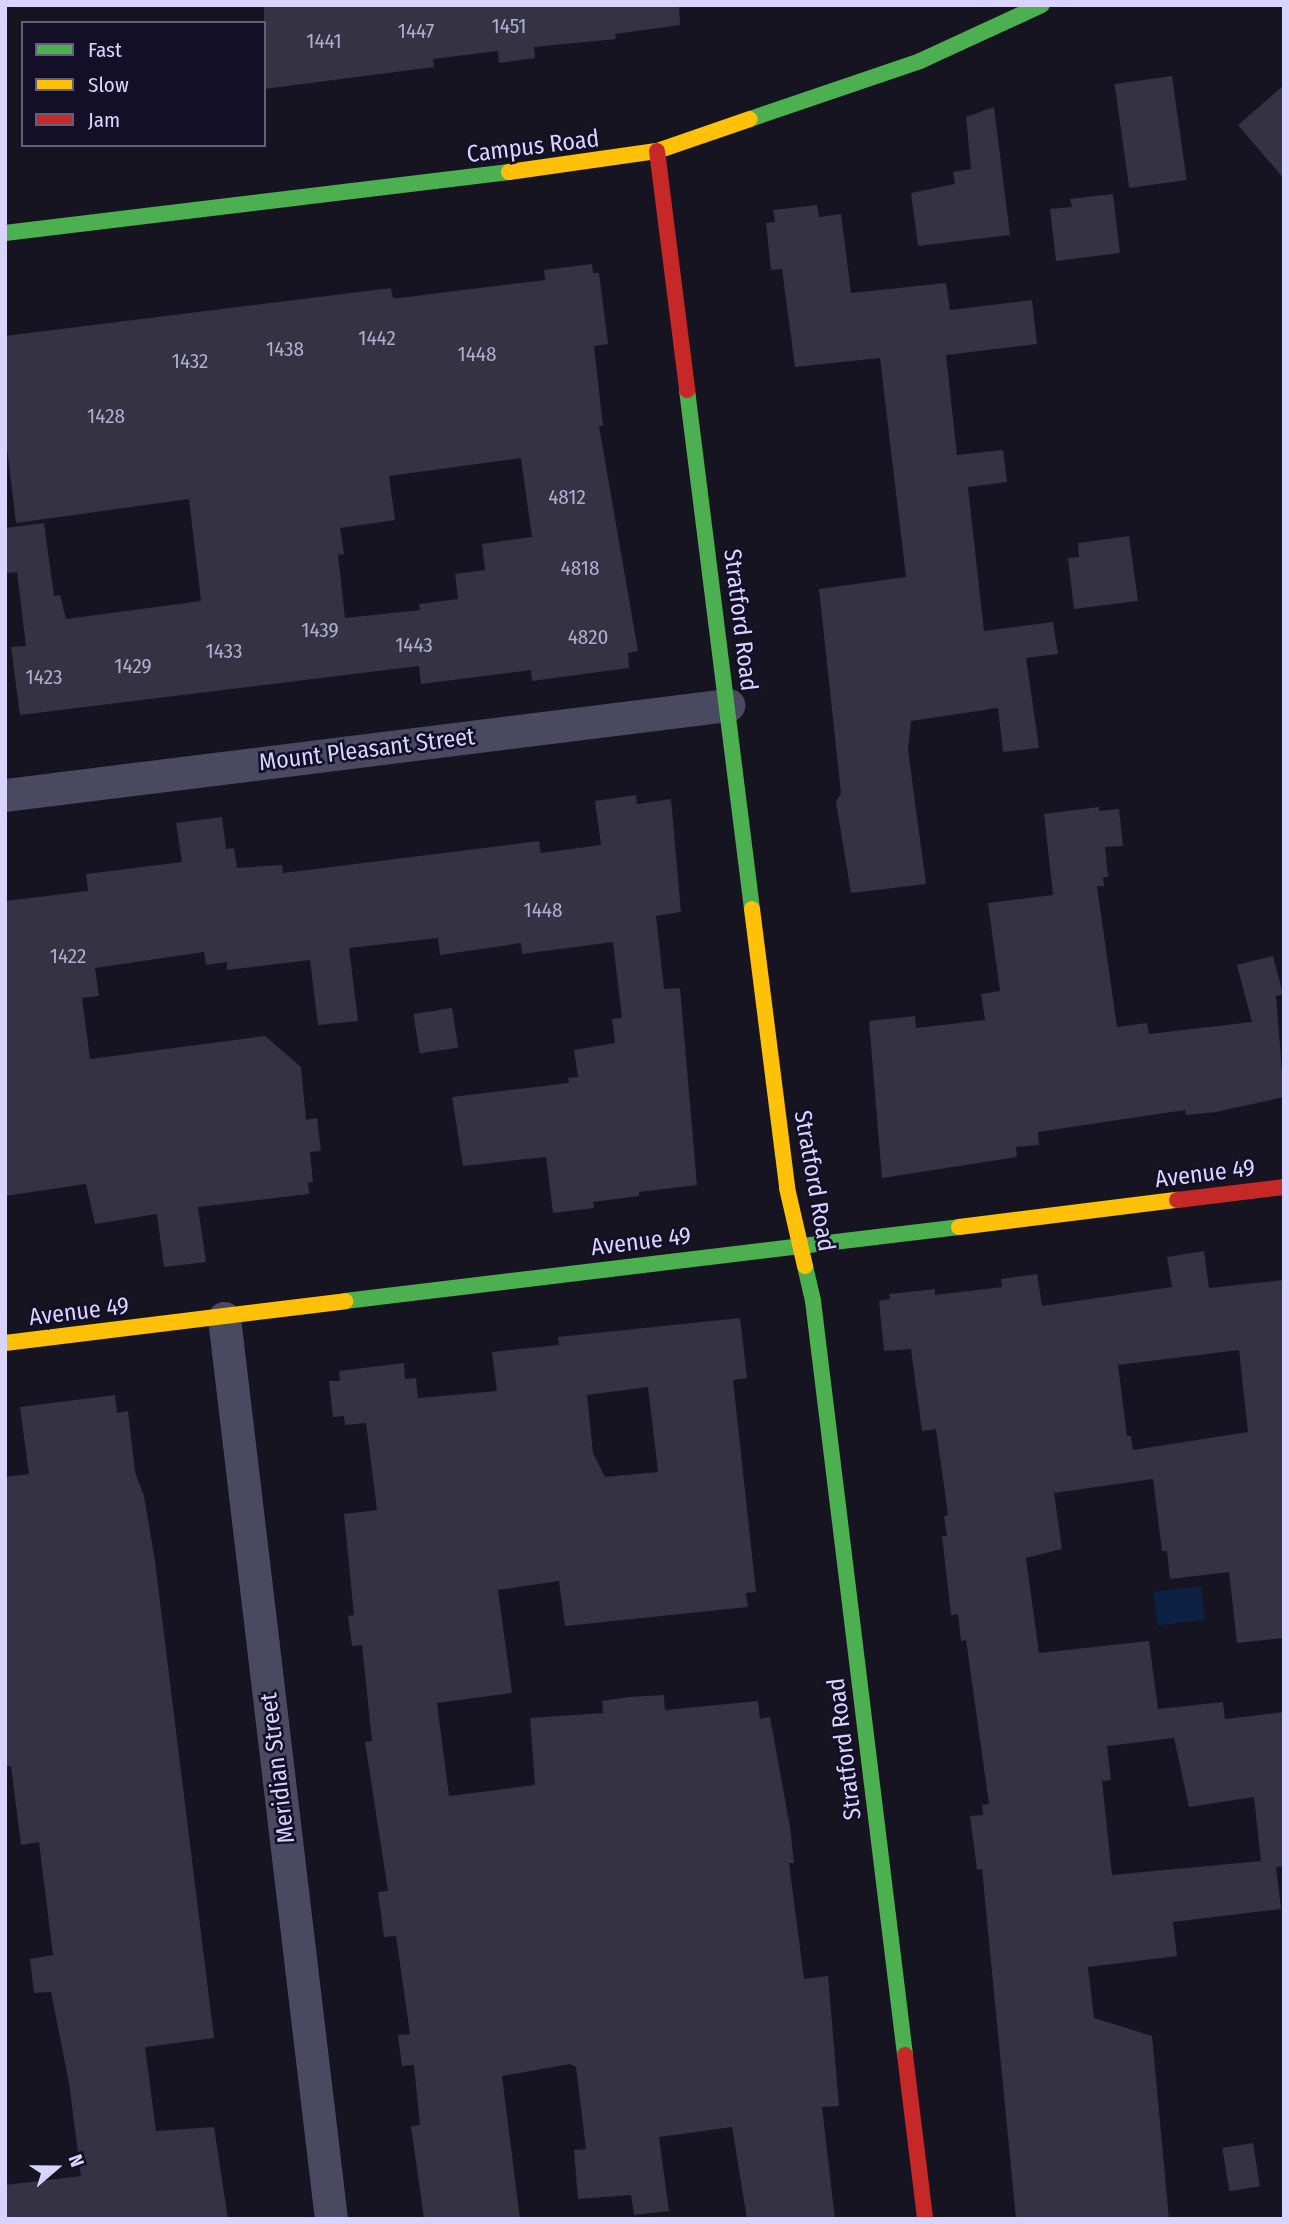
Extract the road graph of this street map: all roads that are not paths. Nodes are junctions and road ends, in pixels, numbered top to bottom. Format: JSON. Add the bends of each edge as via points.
{"nodes":[{"id":1,"x":1042,"y":5,"type":"edge"},
{"id":2,"x":657,"y":151,"type":"junction"},
{"id":3,"x":5,"y":233,"type":"edge"},
{"id":4,"x":729,"y":705,"type":"junction"},
{"id":5,"x":5,"y":796,"type":"edge"},
{"id":6,"x":1284,"y":1187,"type":"edge"},
{"id":7,"x":800,"y":1245,"type":"junction"},
{"id":8,"x":224,"y":1318,"type":"junction"},
{"id":9,"x":5,"y":1343,"type":"edge"},
{"id":10,"x":331,"y":2219,"type":"edge"},
{"id":11,"x":925,"y":2219,"type":"edge"}],
"edges":[{"from":1,"to":2,"type":"street","name":"Campus Road","via":[[920,61]]},
{"from":2,"to":3,"type":"street","name":"Campus Road","via":[[604,162]]},
{"from":2,"to":4,"type":"street","name":"Stratford Road"},
{"from":4,"to":5,"type":"street","name":"Mount Pleasant Street"},
{"from":4,"to":7,"type":"street","name":"Stratford Road","via":[[787,1188]]},
{"from":6,"to":7,"type":"street","name":"Avenue 49"},
{"from":7,"to":8,"type":"street","name":"Avenue 49"},
{"from":7,"to":11,"type":"street","name":"Stratford Road","via":[[813,1301]]},
{"from":8,"to":9,"type":"street","name":"Avenue 49"},
{"from":8,"to":10,"type":"street","name":"Meridian Street"}]}
